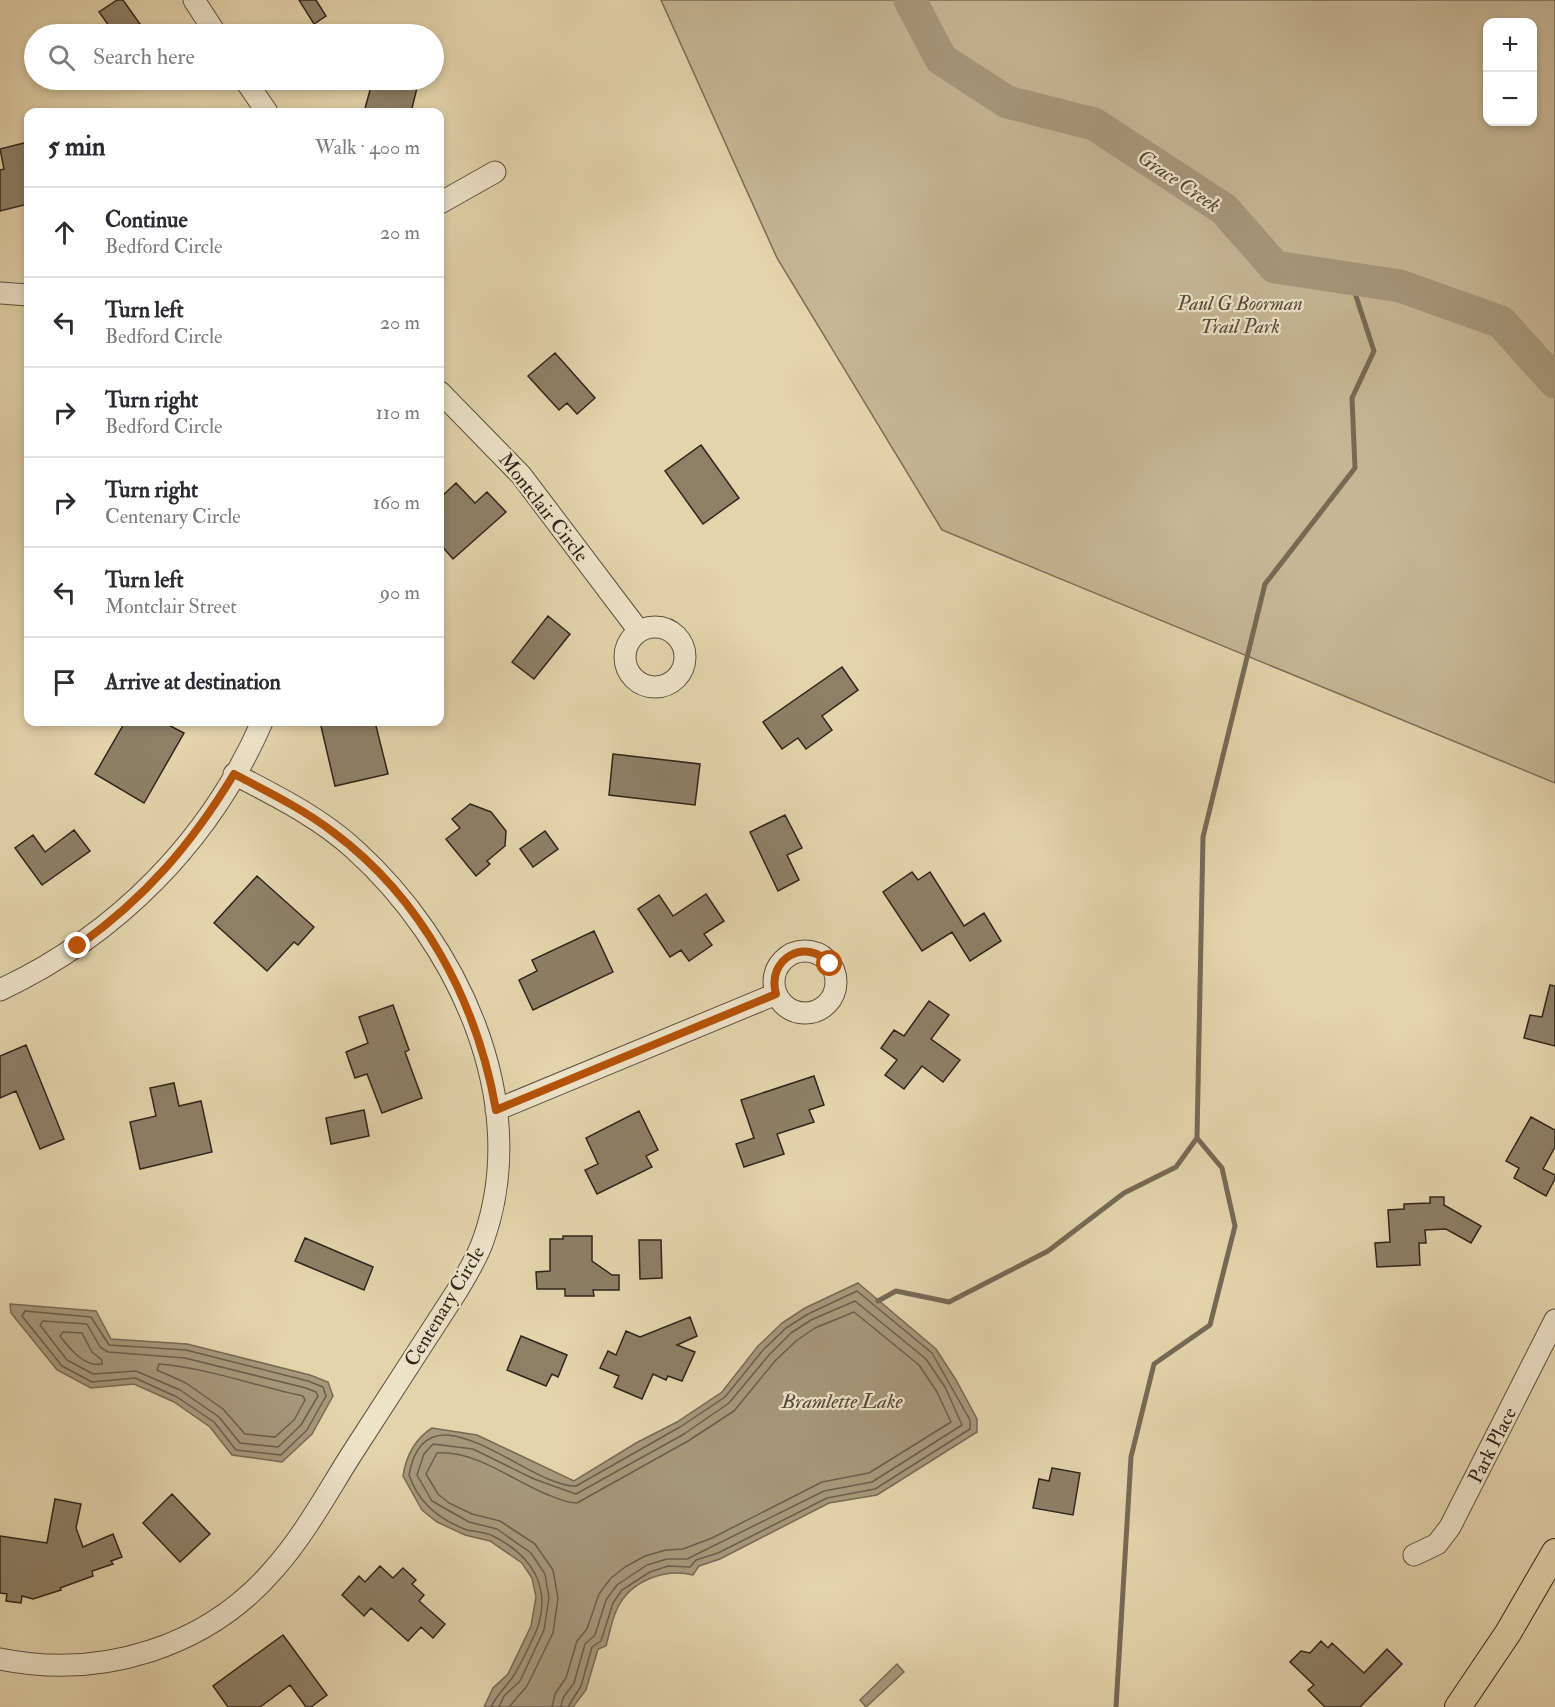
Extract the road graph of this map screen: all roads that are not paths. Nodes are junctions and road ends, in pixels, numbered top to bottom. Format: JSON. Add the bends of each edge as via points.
{"nodes":[{"id":1,"x":194,"y":0,"type":"edge"},
{"id":2,"x":210,"y":24,"type":"edge"},
{"id":3,"x":252,"y":90,"type":"edge"},
{"id":4,"x":264,"y":108,"type":"edge"},
{"id":5,"x":495,"y":172,"type":"dead end"},
{"id":6,"x":444,"y":201,"type":"edge"},
{"id":7,"x":0,"y":293,"type":"edge"},
{"id":8,"x":24,"y":295,"type":"edge"},
{"id":9,"x":444,"y":396,"type":"edge"},
{"id":10,"x":639,"y":631,"type":"dead end"},
{"id":11,"x":260,"y":726,"type":"edge"},
{"id":12,"x":234,"y":774,"type":"junction"},
{"id":13,"x":0,"y":990,"type":"edge"},
{"id":14,"x":776,"y":994,"type":"dead end"},
{"id":15,"x":496,"y":1110,"type":"junction"},
{"id":16,"x":1552,"y":1331,"type":"edge"},
{"id":17,"x":1555,"y":1552,"type":"edge"},
{"id":18,"x":1414,"y":1555,"type":"dead end"},
{"id":19,"x":0,"y":1659,"type":"edge"},
{"id":20,"x":1458,"y":1707,"type":"edge"}],
"edges":[{"from":1,"to":2,"type":"street"},
{"from":3,"to":4,"type":"street"},
{"from":5,"to":6,"type":"street"},
{"from":7,"to":8,"type":"street"},
{"from":9,"to":10,"type":"street","name":"Montclair Circle","via":[[521,475]]},
{"from":11,"to":12,"type":"street"},
{"from":12,"to":13,"type":"street","via":[[192,839],[139,897],[78,946]]},
{"from":12,"to":15,"type":"street","name":"Centenary Circle","via":[[334,832],[375,869],[417,918],[443,958],[470,1012]]},
{"from":14,"to":15,"type":"street"},
{"from":15,"to":19,"type":"street","name":"Centenary Circle","via":[[496,1184],[487,1230],[474,1261],[295,1542],[270,1574],[212,1623],[158,1650],[111,1661],[60,1666]]},
{"from":16,"to":18,"type":"street","name":"Park Place","via":[[1450,1527],[1437,1544]]},
{"from":17,"to":20,"type":"main road","via":[[1508,1633]]}]}
